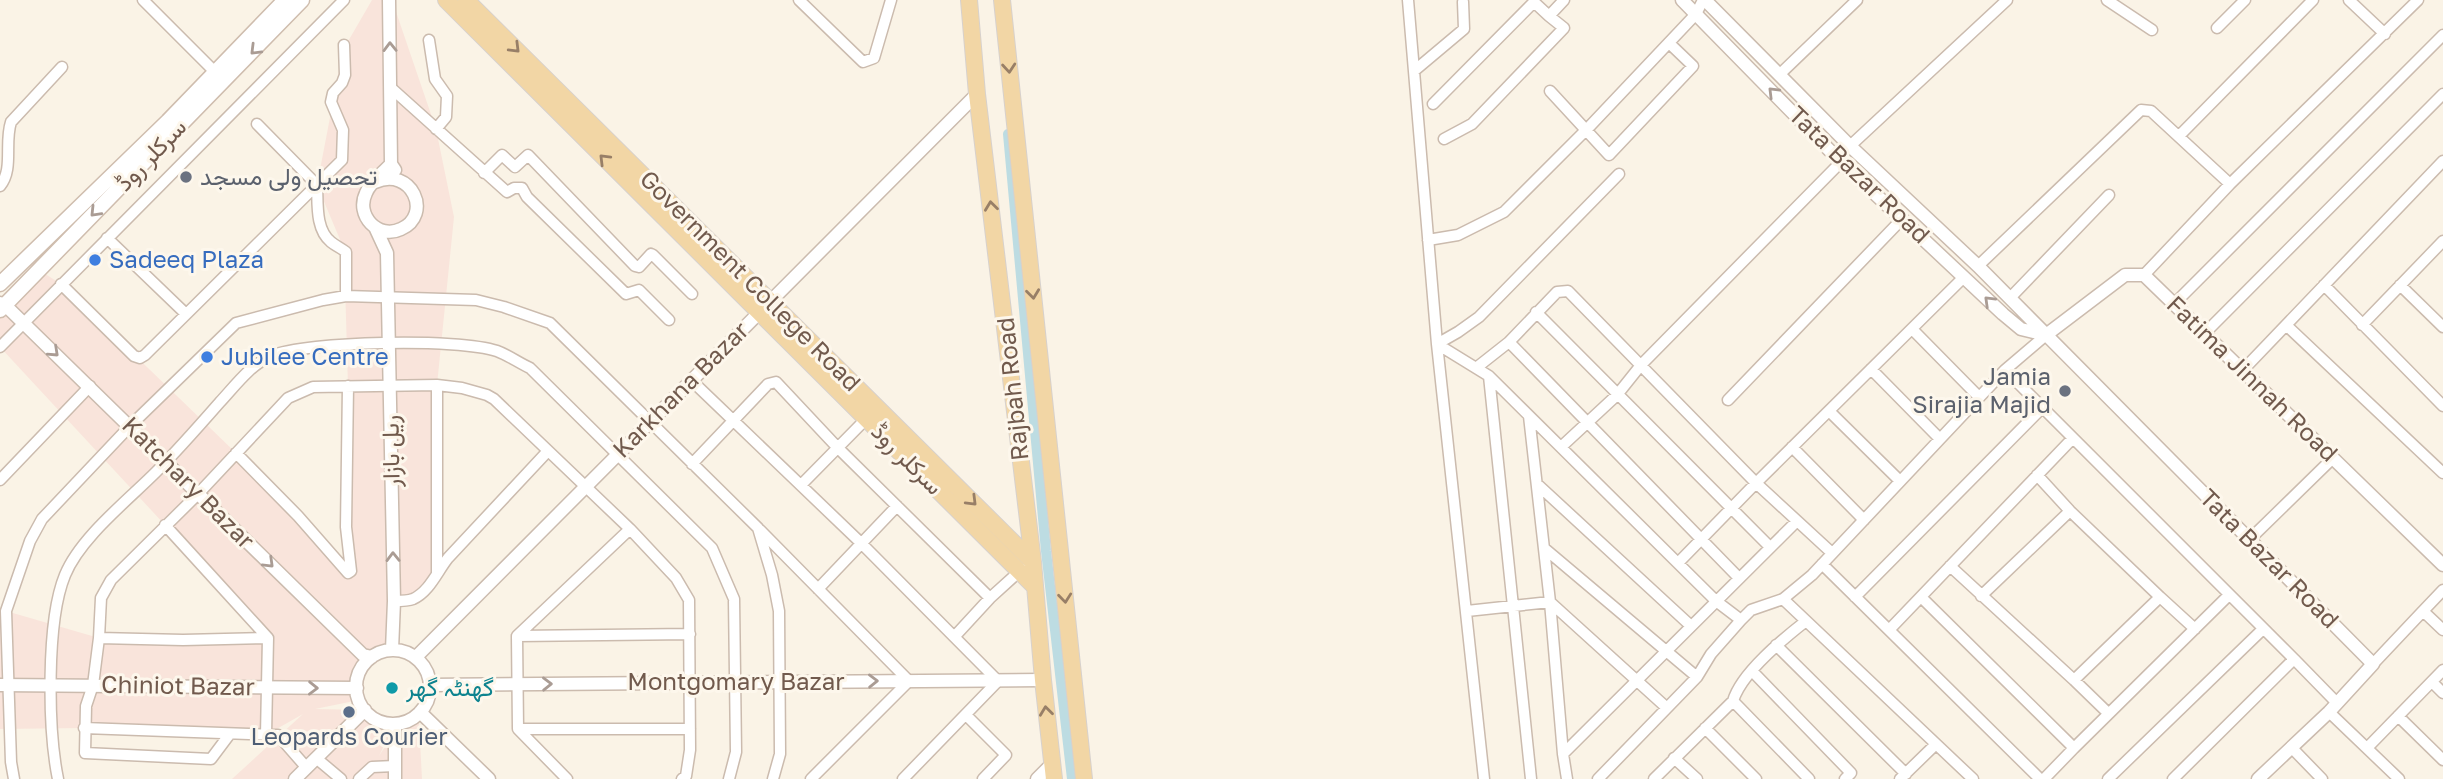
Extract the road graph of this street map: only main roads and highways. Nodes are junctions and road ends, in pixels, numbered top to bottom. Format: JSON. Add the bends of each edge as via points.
{"nodes":[{"id":1,"x":285,"y":0,"type":"edge"},
{"id":2,"x":302,"y":0,"type":"edge"},
{"id":3,"x":446,"y":0,"type":"edge"},
{"id":4,"x":466,"y":0,"type":"edge"},
{"id":5,"x":969,"y":0,"type":"edge"},
{"id":6,"x":1002,"y":0,"type":"edge"},
{"id":7,"x":545,"y":93,"type":"junction"},
{"id":8,"x":0,"y":286,"type":"edge"},
{"id":9,"x":2,"y":306,"type":"edge"},
{"id":10,"x":1041,"y":382,"type":"junction"},
{"id":11,"x":1016,"y":386,"type":"junction"},
{"id":12,"x":1026,"y":518,"type":"junction"},
{"id":13,"x":1001,"y":529,"type":"junction"},
{"id":14,"x":1033,"y":562,"type":"junction"},
{"id":15,"x":1035,"y":587,"type":"junction"},
{"id":16,"x":1053,"y":775,"type":"edge"},
{"id":17,"x":1084,"y":779,"type":"edge"}],
"edges":[{"from":1,"to":8,"type":"main road","name":"سرکلر روڈ"},
{"from":2,"to":9,"type":"main road","name":"سرکلر روڈ","one_way":true},
{"from":3,"to":7,"type":"main road","name":"Government College Road"},
{"from":4,"to":7,"type":"main road","name":"Government College Road","one_way":true},
{"from":11,"to":5,"type":"main road","name":"Rajbah Road","one_way":true},
{"from":6,"to":10,"type":"main road","name":"Rajbah Road","one_way":true},
{"from":7,"to":13,"type":"main road","name":"Government College Road","one_way":true,"via":[[770,301]]},
{"from":15,"to":7,"type":"main road","name":"سرکلر روڈ","one_way":true,"via":[[758,313]]},
{"from":10,"to":11,"type":"main road"},
{"from":10,"to":17,"type":"main road","name":"Rajbah Road","one_way":true},
{"from":11,"to":12,"type":"main road","name":"Rajbah Road"},
{"from":12,"to":13,"type":"main road"},
{"from":12,"to":14,"type":"main road","name":"Rajbah Road"},
{"from":13,"to":14,"type":"main road","name":"Government College Road"},
{"from":14,"to":15,"type":"main road","name":"Rajbah Road"},
{"from":16,"to":15,"type":"main road","name":"Rajbah Road","one_way":true}]}
